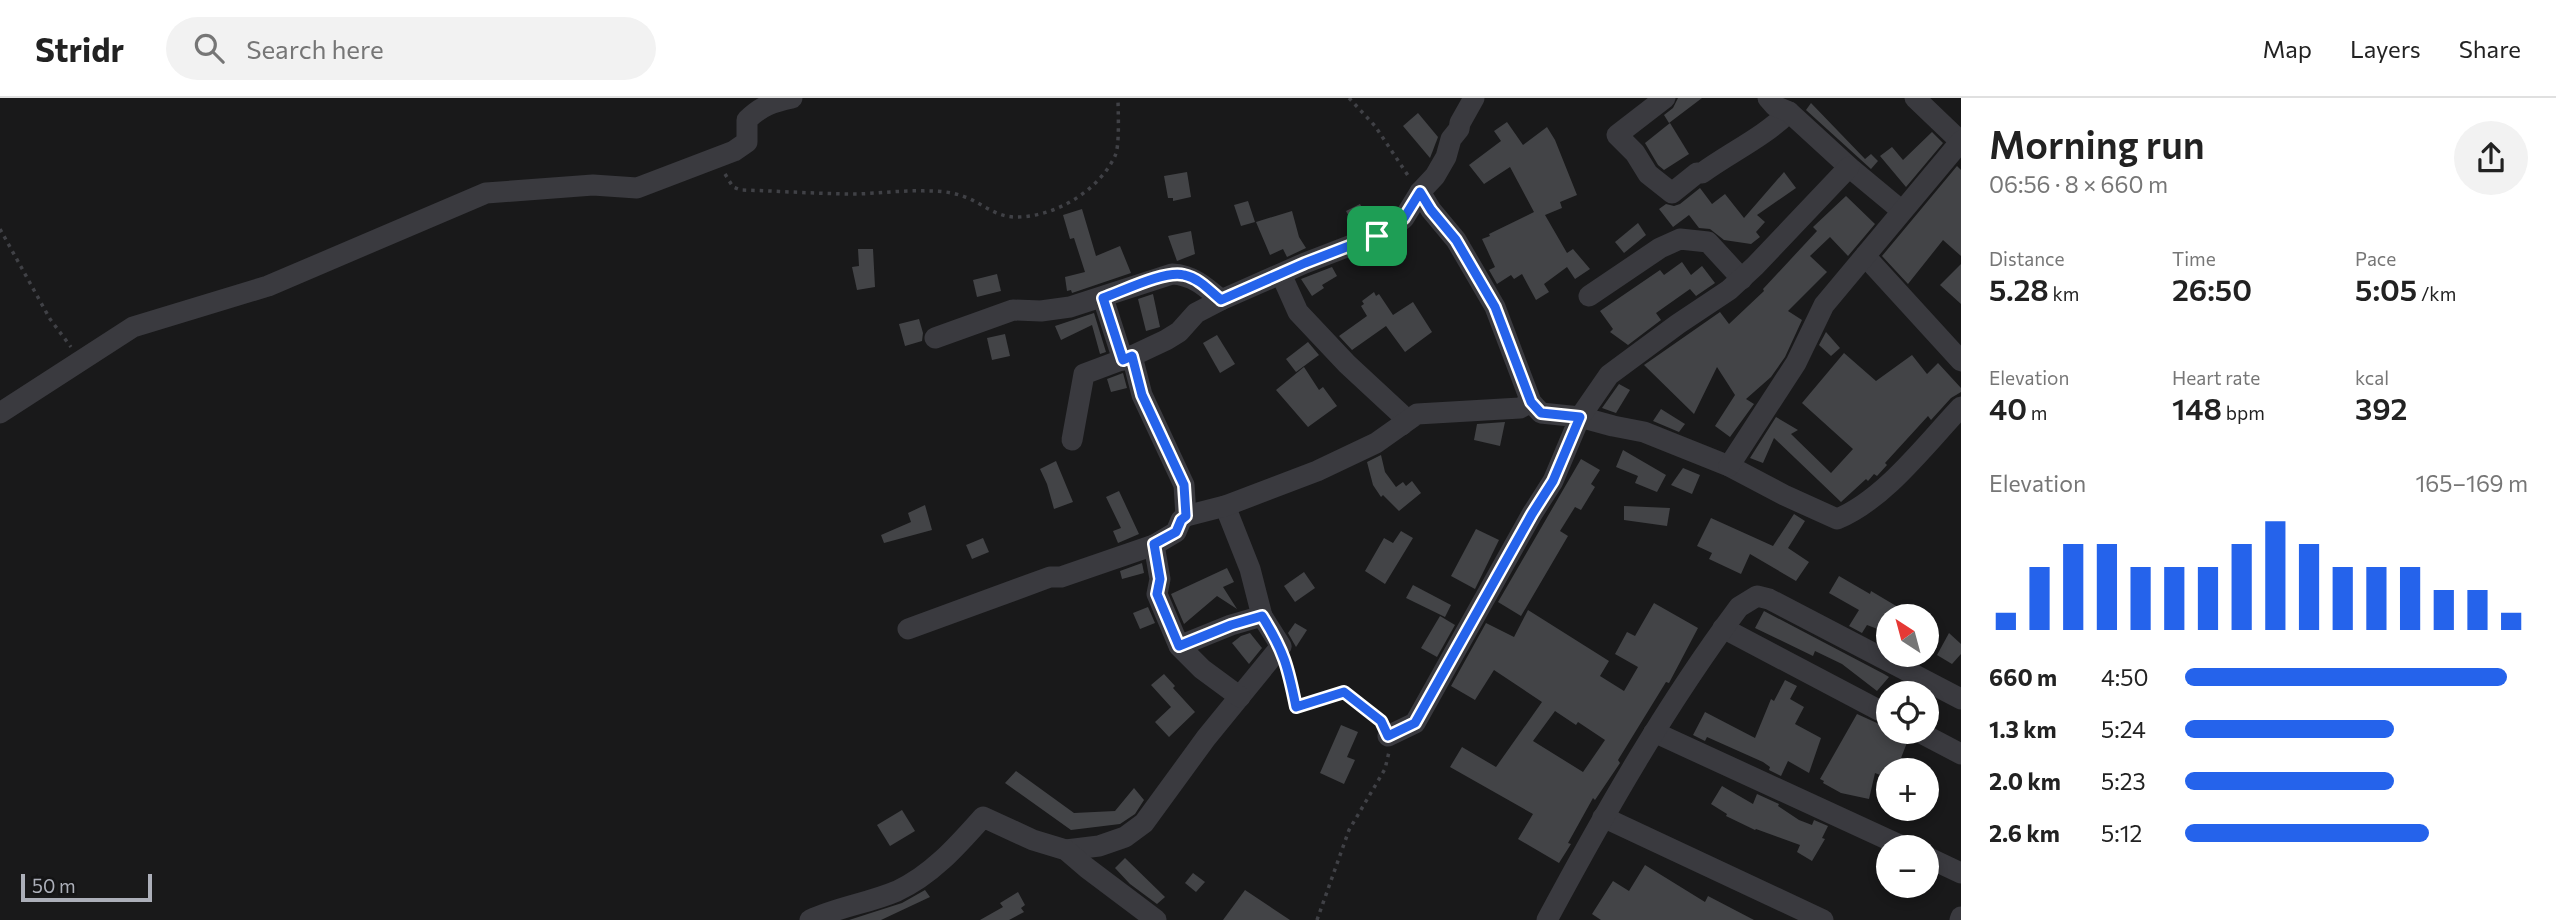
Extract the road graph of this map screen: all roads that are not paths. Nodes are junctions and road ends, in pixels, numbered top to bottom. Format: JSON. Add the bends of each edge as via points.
{"nodes":[{"id":1,"x":792,"y":98,"type":"edge"},
{"id":2,"x":1474,"y":98,"type":"edge"},
{"id":3,"x":1665,"y":98,"type":"edge"},
{"id":4,"x":1768,"y":98,"type":"edge"},
{"id":5,"x":1915,"y":98,"type":"edge"},
{"id":6,"x":1789,"y":112,"type":"junction"},
{"id":7,"x":1961,"y":141,"type":"edge"},
{"id":8,"x":1849,"y":167,"type":"junction"},
{"id":9,"x":1420,"y":192,"type":"junction"},
{"id":10,"x":1902,"y":211,"type":"junction"},
{"id":11,"x":1865,"y":256,"type":"junction"},
{"id":12,"x":1281,"y":274,"type":"junction"},
{"id":13,"x":1742,"y":279,"type":"junction"},
{"id":14,"x":1589,"y":296,"type":"dead end"},
{"id":15,"x":1103,"y":298,"type":"junction"},
{"id":16,"x":1221,"y":300,"type":"junction"},
{"id":17,"x":935,"y":338,"type":"dead end"},
{"id":18,"x":1128,"y":358,"type":"junction"},
{"id":19,"x":1961,"y":361,"type":"edge"},
{"id":20,"x":1531,"y":402,"type":"junction"},
{"id":21,"x":1961,"y":407,"type":"edge"},
{"id":22,"x":0,"y":413,"type":"edge"},
{"id":23,"x":1580,"y":417,"type":"junction"},
{"id":24,"x":1402,"y":425,"type":"junction"},
{"id":25,"x":1072,"y":440,"type":"dead end"},
{"id":26,"x":1729,"y":466,"type":"junction"},
{"id":27,"x":1225,"y":506,"type":"junction"},
{"id":28,"x":1186,"y":516,"type":"junction"},
{"id":29,"x":1154,"y":544,"type":"junction"},
{"id":30,"x":1262,"y":616,"type":"junction"},
{"id":31,"x":1723,"y":628,"type":"junction"},
{"id":32,"x":908,"y":629,"type":"dead end"},
{"id":33,"x":1179,"y":646,"type":"junction"},
{"id":34,"x":1240,"y":697,"type":"junction"},
{"id":35,"x":1961,"y":699,"type":"edge"},
{"id":36,"x":1876,"y":709,"type":"edge"},
{"id":37,"x":1654,"y":732,"type":"junction"},
{"id":38,"x":1388,"y":736,"type":"road end"},
{"id":39,"x":1939,"y":742,"type":"edge"},
{"id":40,"x":1961,"y":754,"type":"edge"},
{"id":41,"x":1603,"y":817,"type":"junction"},
{"id":42,"x":1878,"y":835,"type":"edge"},
{"id":43,"x":1066,"y":850,"type":"junction"},
{"id":44,"x":1939,"y":863,"type":"edge"},
{"id":45,"x":1961,"y":873,"type":"edge"},
{"id":46,"x":810,"y":920,"type":"edge"},
{"id":47,"x":1156,"y":920,"type":"edge"},
{"id":48,"x":1546,"y":920,"type":"edge"},
{"id":49,"x":1823,"y":920,"type":"edge"}],
"edges":[{"from":1,"to":22,"type":"street","via":[[757,110],[747,120],[747,142],[734,151],[637,188],[593,185],[486,193],[268,286],[133,327]]},
{"from":2,"to":9,"type":"street","via":[[1446,157]]},
{"from":3,"to":6,"type":"street","via":[[1617,135],[1648,174],[1672,193],[1697,173],[1756,140]]},
{"from":4,"to":6,"type":"street"},
{"from":5,"to":7,"type":"street"},
{"from":6,"to":8,"type":"street"},
{"from":7,"to":10,"type":"street"},
{"from":8,"to":10,"type":"street"},
{"from":8,"to":13,"type":"street"},
{"from":9,"to":12,"type":"street","via":[[1404,218],[1388,231]]},
{"from":9,"to":20,"type":"street","via":[[1456,240],[1495,307]]},
{"from":10,"to":11,"type":"street"},
{"from":11,"to":19,"type":"street"},
{"from":11,"to":26,"type":"street","via":[[1824,304],[1796,363]]},
{"from":12,"to":16,"type":"street"},
{"from":12,"to":24,"type":"street","via":[[1298,312],[1402,415]]},
{"from":13,"to":14,"type":"street","via":[[1708,242],[1681,239]]},
{"from":13,"to":23,"type":"street","via":[[1609,375]]},
{"from":15,"to":16,"type":"street","via":[[1172,274],[1201,283]]},
{"from":15,"to":17,"type":"street","via":[[1041,312],[1013,310]]},
{"from":15,"to":18,"type":"street"},
{"from":16,"to":18,"type":"street","via":[[1196,313],[1179,332]]},
{"from":18,"to":25,"type":"street","via":[[1084,374]]},
{"from":18,"to":28,"type":"street","via":[[1184,485]]},
{"from":20,"to":23,"type":"street","via":[[1541,413]]},
{"from":20,"to":24,"type":"street","via":[[1520,408],[1417,414]]},
{"from":21,"to":26,"type":"street","via":[[1878,494],[1837,519]]},
{"from":23,"to":26,"type":"street","via":[[1644,432]]},
{"from":23,"to":38,"type":"street","via":[[1553,481],[1415,723]]},
{"from":24,"to":27,"type":"street","via":[[1317,471]]},
{"from":27,"to":28,"type":"street"},
{"from":27,"to":30,"type":"street","via":[[1250,569]]},
{"from":28,"to":29,"type":"street","via":[[1176,532]]},
{"from":29,"to":32,"type":"street"},
{"from":29,"to":33,"type":"street","via":[[1160,579],[1157,594]]},
{"from":30,"to":33,"type":"street"},
{"from":30,"to":34,"type":"street","via":[[1281,646]]},
{"from":31,"to":35,"type":"street","via":[[1739,607],[1757,596],[1769,599]]},
{"from":31,"to":36,"type":"street"},
{"from":31,"to":37,"type":"street"},
{"from":33,"to":34,"type":"street"},
{"from":34,"to":43,"type":"street","via":[[1144,823],[1125,837]]},
{"from":37,"to":41,"type":"street"},
{"from":37,"to":42,"type":"street"},
{"from":39,"to":40,"type":"street"},
{"from":41,"to":48,"type":"street"},
{"from":41,"to":49,"type":"street"},
{"from":43,"to":46,"type":"street","via":[[983,817],[922,877],[897,891]]},
{"from":43,"to":47,"type":"street"},
{"from":44,"to":45,"type":"street"}]}
